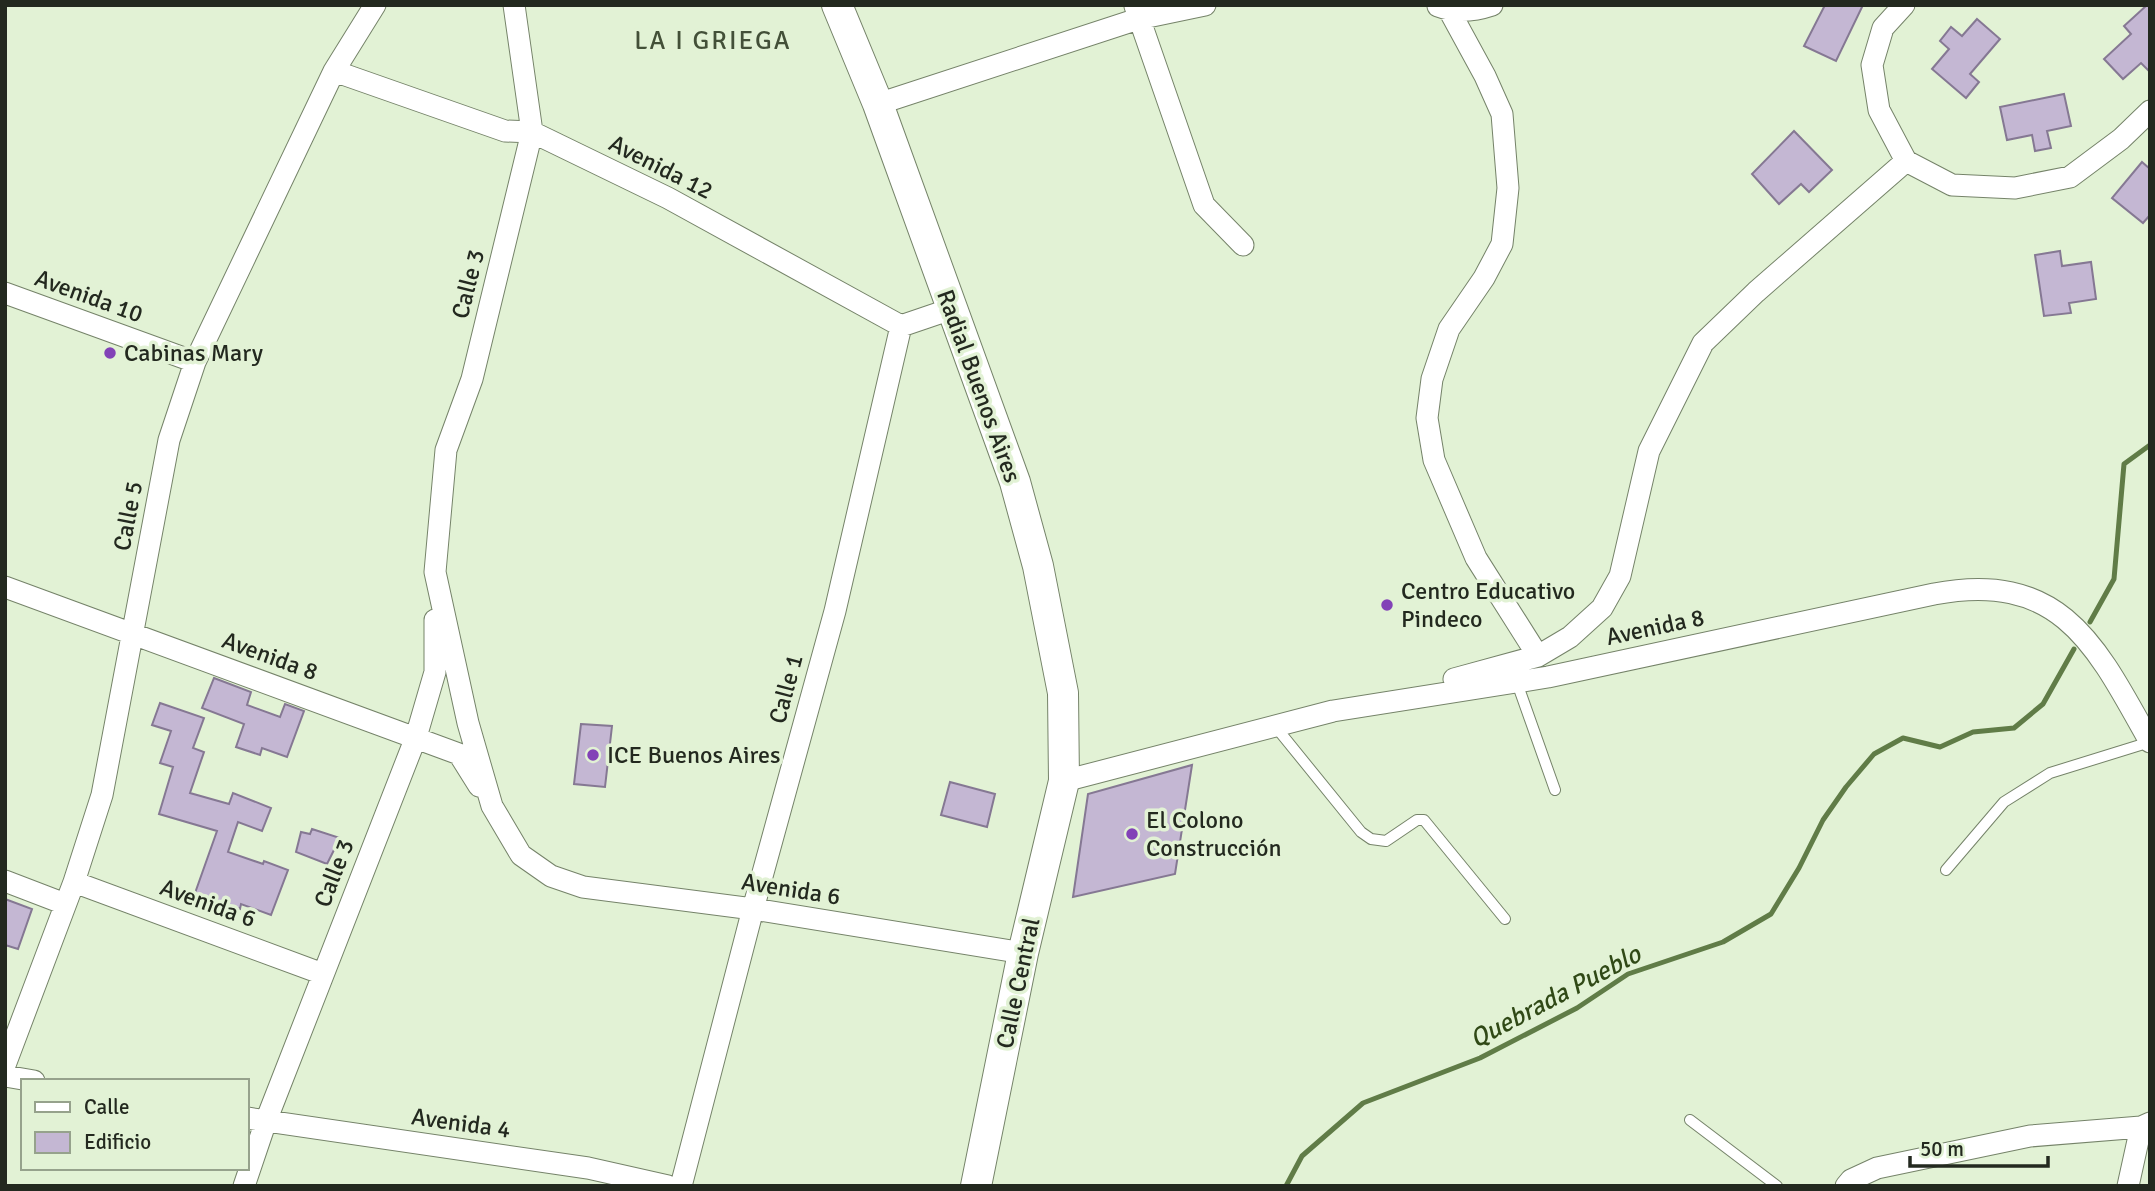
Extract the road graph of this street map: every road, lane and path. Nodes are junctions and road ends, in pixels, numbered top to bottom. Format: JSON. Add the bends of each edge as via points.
{"nodes":[{"id":1,"x":375,"y":5,"type":"edge"},
{"id":2,"x":514,"y":5,"type":"edge"},
{"id":3,"x":837,"y":5,"type":"edge"},
{"id":4,"x":1205,"y":5,"type":"edge"},
{"id":5,"x":1492,"y":5,"type":"edge"},
{"id":6,"x":1904,"y":5,"type":"edge"},
{"id":7,"x":1443,"y":8,"type":"edge"},
{"id":8,"x":1137,"y":12,"type":"edge"},
{"id":9,"x":334,"y":71,"type":"junction"},
{"id":10,"x":878,"y":104,"type":"junction"},
{"id":11,"x":2150,"y":111,"type":"edge"},
{"id":12,"x":532,"y":132,"type":"junction"},
{"id":13,"x":1906,"y":162,"type":"junction"},
{"id":14,"x":1243,"y":245,"type":"dead end"},
{"id":15,"x":5,"y":293,"type":"edge"},
{"id":16,"x":951,"y":309,"type":"junction"},
{"id":17,"x":901,"y":326,"type":"junction"},
{"id":18,"x":195,"y":362,"type":"junction"},
{"id":19,"x":435,"y":572,"type":"junction"},
{"id":20,"x":5,"y":587,"type":"edge"},
{"id":21,"x":133,"y":634,"type":"junction"},
{"id":22,"x":1538,"y":656,"type":"junction"},
{"id":23,"x":1516,"y":680,"type":"junction"},
{"id":24,"x":1333,"y":711,"type":"junction"},
{"id":25,"x":1275,"y":726,"type":"junction"},
{"id":26,"x":2148,"y":736,"type":"edge"},
{"id":27,"x":416,"y":737,"type":"junction"},
{"id":28,"x":1064,"y":781,"type":"junction"},
{"id":29,"x":1555,"y":790,"type":"dead end"},
{"id":30,"x":492,"y":806,"type":"junction"},
{"id":31,"x":1946,"y":870,"type":"dead end"},
{"id":32,"x":551,"y":876,"type":"joint"},
{"id":33,"x":5,"y":881,"type":"edge"},
{"id":34,"x":74,"y":883,"type":"junction"},
{"id":35,"x":65,"y":905,"type":"junction"},
{"id":36,"x":753,"y":909,"type":"junction"},
{"id":37,"x":1505,"y":919,"type":"dead end"},
{"id":38,"x":1023,"y":953,"type":"junction"},
{"id":39,"x":323,"y":974,"type":"junction"},
{"id":40,"x":5,"y":1065,"type":"edge"},
{"id":41,"x":5,"y":1076,"type":"edge"},
{"id":42,"x":22,"y":1079,"type":"edge"},
{"id":43,"x":256,"y":1119,"type":"edge"},
{"id":44,"x":1690,"y":1120,"type":"dead end"},
{"id":45,"x":2145,"y":1125,"type":"edge"},
{"id":46,"x":248,"y":1164,"type":"edge"},
{"id":47,"x":587,"y":1177,"type":"edge"},
{"id":48,"x":1849,"y":1183,"type":"edge"},
{"id":49,"x":667,"y":1186,"type":"edge"},
{"id":50,"x":681,"y":1186,"type":"edge"},
{"id":51,"x":976,"y":1186,"type":"edge"},
{"id":52,"x":1777,"y":1186,"type":"edge"},
{"id":53,"x":2128,"y":1186,"type":"edge"}],
"edges":[{"from":1,"to":9,"type":"street","name":"Calle 5"},
{"from":2,"to":12,"type":"street","name":"Calle 3"},
{"from":3,"to":10,"type":"main road","name":"Radial Buenos Aires"},
{"from":4,"to":8,"type":"street"},
{"from":5,"to":7,"type":"street","via":[[1476,11]]},
{"from":6,"to":13,"type":"street","via":[[1883,28],[1872,65],[1879,110]]},
{"from":7,"to":22,"type":"street","via":[[1485,76],[1502,114],[1507,188],[1502,244],[1449,329],[1432,379],[1427,418],[1434,460],[1476,558]]},
{"from":8,"to":10,"type":"street"},
{"from":8,"to":14,"type":"street","via":[[1204,205]]},
{"from":9,"to":12,"type":"street","name":"Avenida 12","via":[[505,131]]},
{"from":9,"to":18,"type":"street","name":"Calle 5"},
{"from":10,"to":16,"type":"main road","name":"Radial Buenos Aires"},
{"from":11,"to":13,"type":"street","via":[[2070,177],[2015,188],[1952,185]]},
{"from":12,"to":17,"type":"street","name":"Avenida 12","via":[[668,198]]},
{"from":12,"to":19,"type":"street","name":"Calle 3","via":[[472,379],[446,450]]},
{"from":13,"to":22,"type":"street","via":[[1703,343],[1649,451],[1620,576],[1602,608],[1570,638]]},
{"from":15,"to":18,"type":"street","name":"Avenida 10"},
{"from":16,"to":17,"type":"street"},
{"from":16,"to":28,"type":"main road","name":"Radial Buenos Aires","via":[[1015,482],[1038,566],[1063,693]]},
{"from":17,"to":36,"type":"street","name":"Calle 1","via":[[835,611]]},
{"from":18,"to":21,"type":"street","name":"Calle 5","via":[[169,440]]},
{"from":19,"to":27,"type":"street","name":"Calle 3","via":[[435,672]]},
{"from":19,"to":30,"type":"street","name":"Calle 3","via":[[468,723]]},
{"from":20,"to":21,"type":"street","name":"Avenida 8"},
{"from":21,"to":27,"type":"street","name":"Avenida 8"},
{"from":21,"to":34,"type":"street","name":"Calle 5","via":[[103,795]]},
{"from":22,"to":24,"type":"street"},
{"from":23,"to":24,"type":"street","name":"Avenida 8"},
{"from":23,"to":26,"type":"street","name":"Avenida 8","via":[[1548,677],[1934,594],[2004,590],[2050,608],[2092,645]]},
{"from":23,"to":29,"type":"lane"},
{"from":24,"to":25,"type":"street","name":"Avenida 8"},
{"from":25,"to":28,"type":"street","name":"Avenida 8"},
{"from":25,"to":37,"type":"lane","via":[[1361,832],[1386,841],[1424,820]]},
{"from":26,"to":31,"type":"lane","via":[[2050,773],[2004,802]]},
{"from":27,"to":30,"type":"street","name":"Avenida 8","via":[[459,754]]},
{"from":27,"to":39,"type":"street","name":"Calle 3"},
{"from":28,"to":38,"type":"main road","name":"Calle Central"},
{"from":30,"to":32,"type":"street","name":"Calle 3","via":[[521,855]]},
{"from":32,"to":36,"type":"street","name":"Avenida 6","via":[[583,887]]},
{"from":33,"to":35,"type":"street"},
{"from":34,"to":35,"type":"street","name":"Calle 5"},
{"from":34,"to":39,"type":"street","name":"Avenida 6"},
{"from":35,"to":40,"type":"street","name":"Calle 5"},
{"from":36,"to":38,"type":"street","name":"Avenida 6"},
{"from":36,"to":50,"type":"street","name":"Calle 1"},
{"from":38,"to":51,"type":"main road","name":"Calle Central"},
{"from":39,"to":43,"type":"street","name":"Calle 3"},
{"from":41,"to":42,"type":"street"},
{"from":43,"to":46,"type":"street","name":"Calle 3"},
{"from":43,"to":47,"type":"street","name":"Avenida 4"},
{"from":44,"to":52,"type":"lane"},
{"from":45,"to":48,"type":"street","via":[[2030,1136],[1877,1168]]},
{"from":45,"to":53,"type":"street"},
{"from":47,"to":49,"type":"street","name":"Avenida 4"}]}
